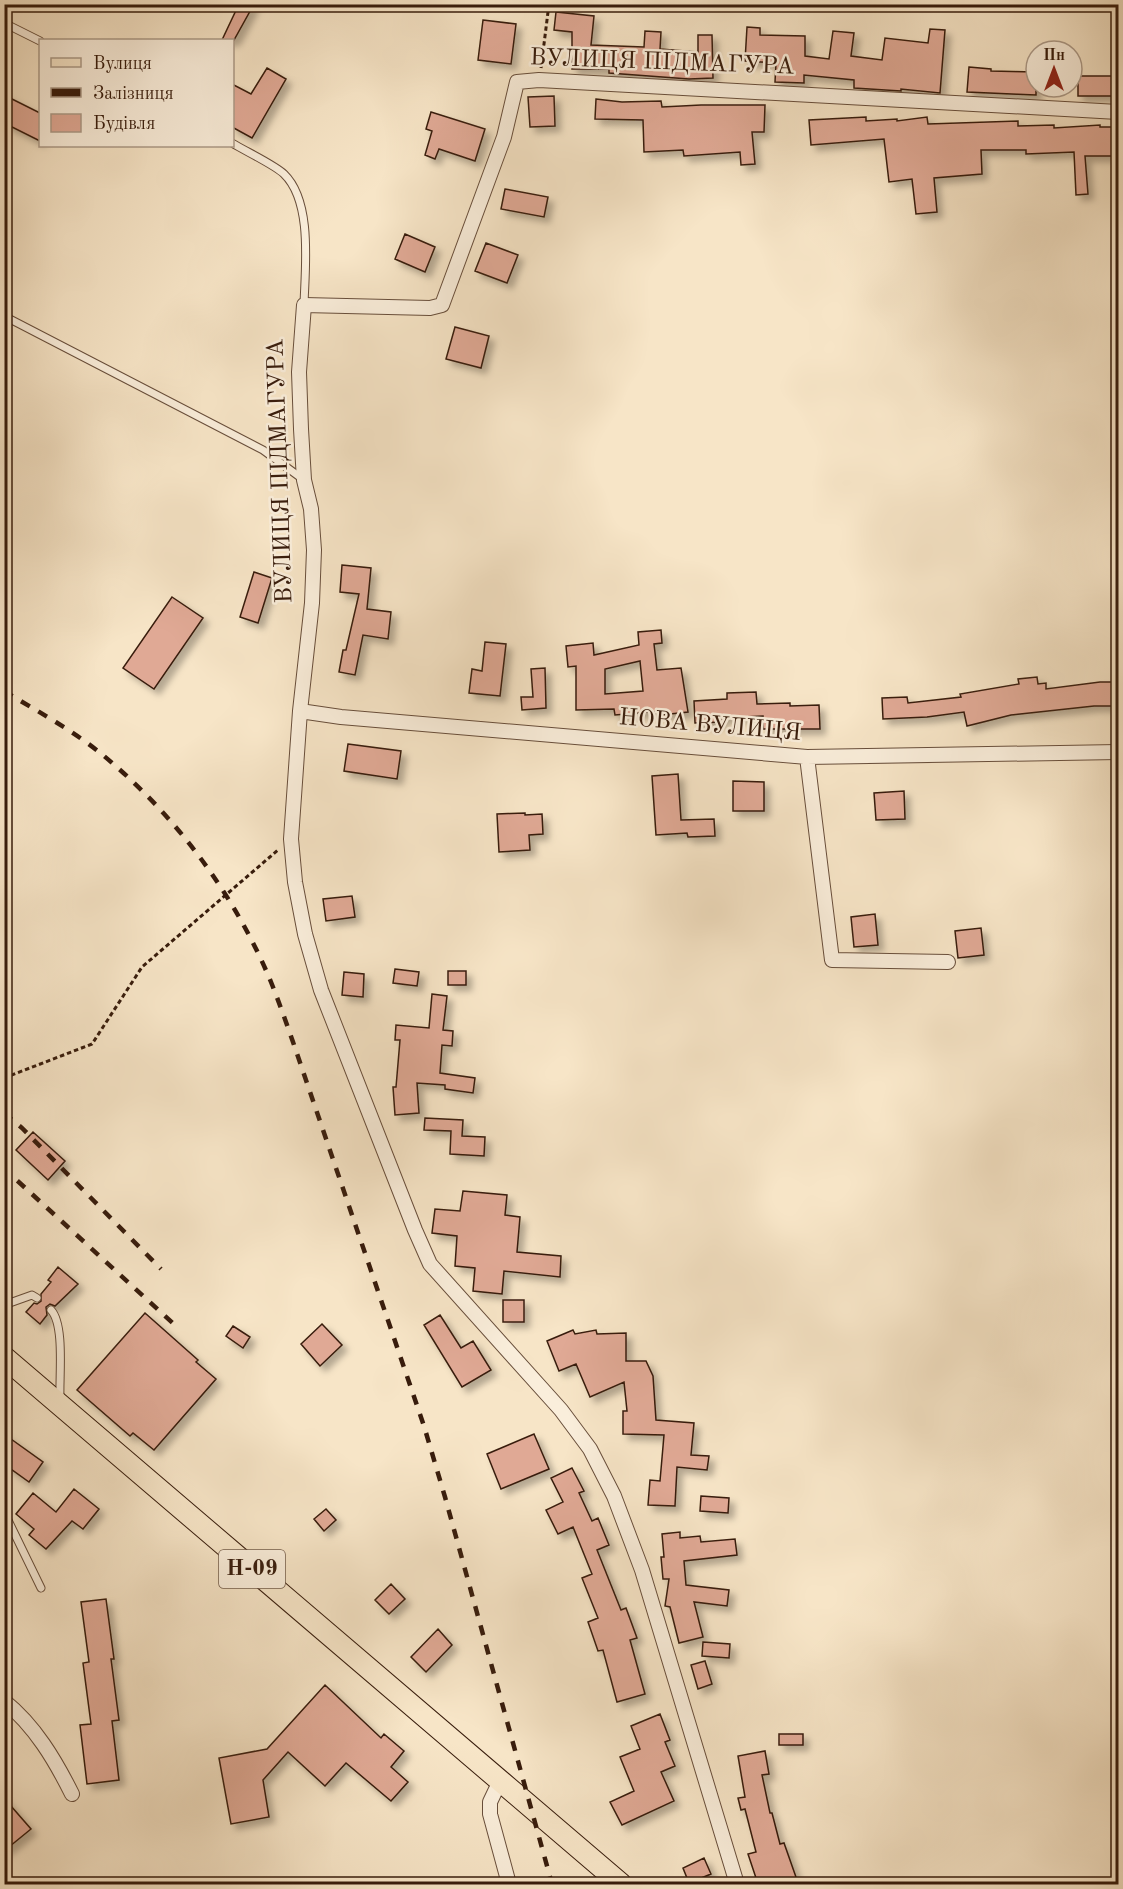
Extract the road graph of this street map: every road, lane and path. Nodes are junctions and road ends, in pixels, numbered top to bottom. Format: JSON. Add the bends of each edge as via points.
{"nodes":[{"id":1,"x":549,"y":4,"type":"edge"},
{"id":2,"x":4,"y":23,"type":"edge"},
{"id":3,"x":39,"y":40,"type":"edge"},
{"id":4,"x":539,"y":80,"type":"junction"},
{"id":5,"x":1119,"y":112,"type":"edge"},
{"id":6,"x":234,"y":144,"type":"edge"},
{"id":7,"x":304,"y":305,"type":"junction"},
{"id":8,"x":4,"y":316,"type":"edge"},
{"id":9,"x":304,"y":480,"type":"junction"},
{"id":10,"x":300,"y":711,"type":"junction"},
{"id":11,"x":1119,"y":752,"type":"edge"},
{"id":12,"x":807,"y":757,"type":"junction"},
{"id":13,"x":291,"y":839,"type":"junction"},
{"id":14,"x":948,"y":962,"type":"dead end"},
{"id":15,"x":4,"y":1078,"type":"edge"},
{"id":16,"x":38,"y":1298,"type":"dead end"},
{"id":17,"x":4,"y":1305,"type":"edge"},
{"id":18,"x":51,"y":1310,"type":"dead end"},
{"id":19,"x":4,"y":1357,"type":"edge"},
{"id":20,"x":60,"y":1405,"type":"junction"},
{"id":21,"x":4,"y":1512,"type":"edge"},
{"id":22,"x":41,"y":1588,"type":"dead end"},
{"id":23,"x":4,"y":1701,"type":"edge"},
{"id":24,"x":500,"y":1781,"type":"junction"},
{"id":25,"x":72,"y":1794,"type":"dead end"},
{"id":26,"x":510,"y":1884,"type":"edge"},
{"id":27,"x":621,"y":1884,"type":"edge"},
{"id":28,"x":738,"y":1884,"type":"edge"}],
"edges":[{"from":1,"to":4,"type":"path"},
{"from":2,"to":3,"type":"lane"},
{"from":4,"to":5,"type":"street","name":"ВУЛИЦЯ ПІДМАГУРА"},
{"from":4,"to":7,"type":"street","name":"ВУЛИЦЯ ПІДМАГУРА","via":[[517,82],[504,137],[442,305]]},
{"from":6,"to":7,"type":"lane","via":[[285,174],[300,200],[306,242]]},
{"from":7,"to":9,"type":"street","name":"ВУЛИЦЯ ПІДМАГУРА","via":[[299,372]]},
{"from":8,"to":9,"type":"lane","via":[[263,450]]},
{"from":9,"to":10,"type":"street","name":"ВУЛИЦЯ ПІДМАГУРА","via":[[314,550]]},
{"from":10,"to":12,"type":"street","name":"НОВА ВУЛИЦЯ"},
{"from":10,"to":13,"type":"street","name":"ВУЛИЦЯ ПІДМАГУРА"},
{"from":11,"to":12,"type":"street","name":"НОВА ВУЛИЦЯ"},
{"from":12,"to":14,"type":"street","via":[[832,960]]},
{"from":13,"to":15,"type":"path","via":[[142,968],[92,1044]]},
{"from":13,"to":28,"type":"street","name":"ВУЛИЦЯ ПІДМАГУРА","via":[[305,934],[321,990],[415,1230],[430,1264],[561,1410],[590,1449],[614,1496],[642,1570]]},
{"from":16,"to":17,"type":"lane","via":[[32,1295]]},
{"from":18,"to":20,"type":"lane","via":[[57,1316]]},
{"from":19,"to":20,"type":"main road","number":"Н-09"},
{"from":20,"to":24,"type":"main road","number":"Н-09"},
{"from":21,"to":22,"type":"lane"},
{"from":23,"to":25,"type":"street","via":[[53,1756]]},
{"from":24,"to":26,"type":"street","via":[[490,1802],[490,1814]]},
{"from":24,"to":27,"type":"main road","number":"Н-09"}]}
